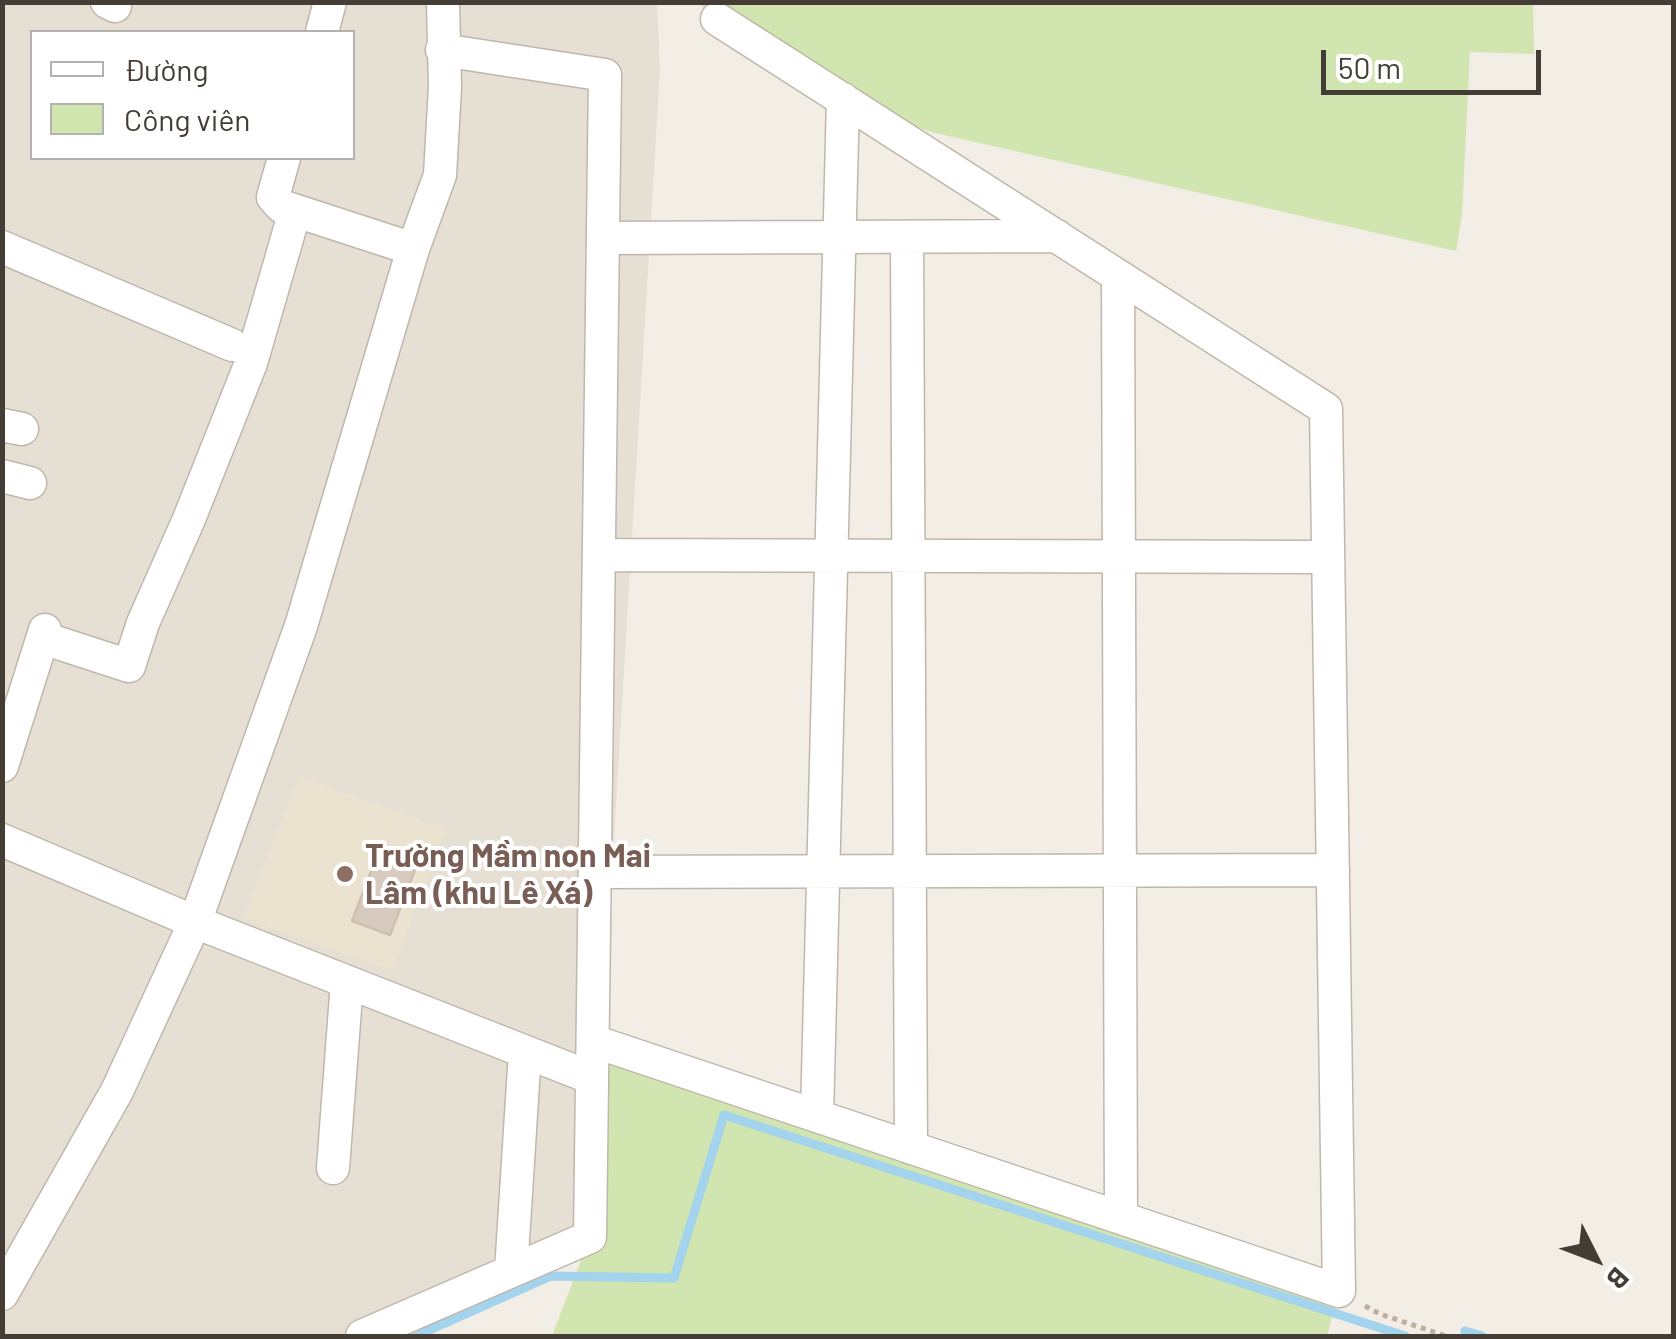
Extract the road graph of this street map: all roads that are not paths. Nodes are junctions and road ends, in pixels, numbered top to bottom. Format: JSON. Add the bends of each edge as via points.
{"nodes":[{"id":1,"x":330,"y":2,"type":"edge"},
{"id":2,"x":444,"y":2,"type":"edge"},
{"id":3,"x":718,"y":19,"type":"dead end"},
{"id":4,"x":323,"y":30,"type":"edge"},
{"id":5,"x":442,"y":50,"type":"junction"},
{"id":6,"x":843,"y":99,"type":"junction"},
{"id":7,"x":283,"y":160,"type":"edge"},
{"id":8,"x":295,"y":211,"type":"junction"},
{"id":9,"x":1057,"y":236,"type":"junction"},
{"id":10,"x":839,"y":237,"type":"junction"},
{"id":11,"x":907,"y":237,"type":"junction"},
{"id":12,"x":603,"y":238,"type":"junction"},
{"id":13,"x":2,"y":247,"type":"edge"},
{"id":14,"x":412,"y":249,"type":"junction"},
{"id":15,"x":1118,"y":276,"type":"junction"},
{"id":16,"x":232,"y":345,"type":"dead end"},
{"id":17,"x":598,"y":555,"type":"junction"},
{"id":18,"x":831,"y":556,"type":"junction"},
{"id":19,"x":908,"y":556,"type":"junction"},
{"id":20,"x":1119,"y":557,"type":"junction"},
{"id":21,"x":1328,"y":557,"type":"junction"},
{"id":22,"x":2,"y":766,"type":"edge"},
{"id":23,"x":2,"y":840,"type":"edge"},
{"id":24,"x":1333,"y":870,"type":"junction"},
{"id":25,"x":910,"y":871,"type":"junction"},
{"id":26,"x":1120,"y":871,"type":"junction"},
{"id":27,"x":595,"y":872,"type":"junction"},
{"id":28,"x":824,"y":872,"type":"junction"},
{"id":29,"x":195,"y":922,"type":"junction"},
{"id":30,"x":347,"y":982,"type":"junction"},
{"id":31,"x":593,"y":1041,"type":"junction"},
{"id":32,"x":525,"y":1052,"type":"junction"},
{"id":33,"x":592,"y":1078,"type":"junction"},
{"id":34,"x":817,"y":1116,"type":"junction"},
{"id":35,"x":912,"y":1148,"type":"junction"},
{"id":36,"x":333,"y":1168,"type":"dead end"},
{"id":37,"x":1121,"y":1218,"type":"junction"},
{"id":38,"x":511,"y":1271,"type":"junction"},
{"id":39,"x":2,"y":1294,"type":"edge"},
{"id":40,"x":362,"y":1336,"type":"edge"}],
"edges":[{"from":1,"to":4,"type":"street"},
{"from":2,"to":5,"type":"street"},
{"from":3,"to":6,"type":"street"},
{"from":5,"to":12,"type":"street","via":[[605,74]]},
{"from":5,"to":14,"type":"street","via":[[440,175]]},
{"from":6,"to":9,"type":"street"},
{"from":6,"to":10,"type":"street"},
{"from":7,"to":8,"type":"street","via":[[274,197]]},
{"from":8,"to":14,"type":"street"},
{"from":8,"to":22,"type":"street","via":[[251,363],[128,666],[44,634]]},
{"from":9,"to":11,"type":"street"},
{"from":9,"to":15,"type":"street"},
{"from":10,"to":11,"type":"street"},
{"from":10,"to":12,"type":"street"},
{"from":10,"to":18,"type":"street"},
{"from":11,"to":19,"type":"street"},
{"from":12,"to":17,"type":"street"},
{"from":13,"to":16,"type":"street"},
{"from":14,"to":29,"type":"street","via":[[301,626]]},
{"from":15,"to":20,"type":"street"},
{"from":15,"to":21,"type":"street","via":[[1326,409]]},
{"from":17,"to":18,"type":"street"},
{"from":17,"to":27,"type":"street"},
{"from":18,"to":19,"type":"street"},
{"from":18,"to":28,"type":"street"},
{"from":19,"to":20,"type":"street"},
{"from":19,"to":25,"type":"street"},
{"from":20,"to":21,"type":"street"},
{"from":20,"to":26,"type":"street"},
{"from":21,"to":24,"type":"street"},
{"from":23,"to":29,"type":"street"},
{"from":24,"to":26,"type":"street"},
{"from":24,"to":37,"type":"street","via":[[1339,1291]]},
{"from":25,"to":26,"type":"street"},
{"from":25,"to":28,"type":"street"},
{"from":25,"to":35,"type":"street"},
{"from":26,"to":37,"type":"street"},
{"from":27,"to":28,"type":"street"},
{"from":27,"to":31,"type":"street"},
{"from":28,"to":34,"type":"street"},
{"from":29,"to":30,"type":"street"},
{"from":29,"to":39,"type":"street","via":[[117,1091]]},
{"from":30,"to":32,"type":"street"},
{"from":30,"to":36,"type":"street"},
{"from":31,"to":33,"type":"street"},
{"from":31,"to":34,"type":"street"},
{"from":32,"to":33,"type":"street"},
{"from":32,"to":38,"type":"street"},
{"from":33,"to":38,"type":"street","via":[[590,1237]]},
{"from":34,"to":35,"type":"street"},
{"from":35,"to":37,"type":"street"},
{"from":38,"to":40,"type":"street"}]}
